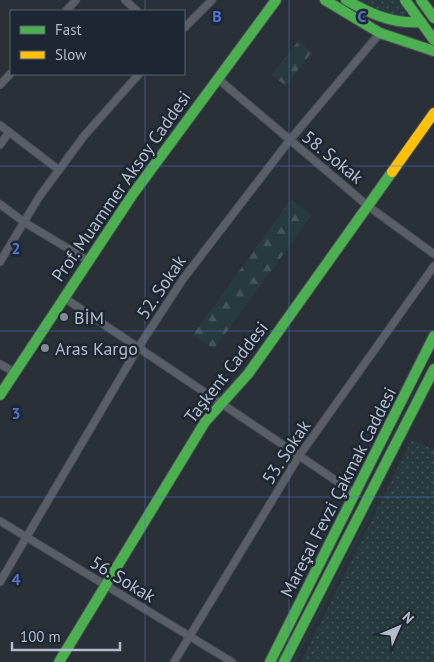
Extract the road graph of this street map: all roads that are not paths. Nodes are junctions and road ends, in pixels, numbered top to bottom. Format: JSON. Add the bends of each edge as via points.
{"nodes":[{"id":1,"x":76,"y":0,"type":"edge"},
{"id":2,"x":125,"y":0,"type":"edge"},
{"id":3,"x":212,"y":0,"type":"edge"},
{"id":4,"x":276,"y":0,"type":"edge"},
{"id":5,"x":325,"y":0,"type":"edge"},
{"id":6,"x":346,"y":0,"type":"edge"},
{"id":7,"x":405,"y":0,"type":"edge"},
{"id":8,"x":421,"y":0,"type":"edge"},
{"id":9,"x":67,"y":10,"type":"edge"},
{"id":10,"x":136,"y":10,"type":"edge"},
{"id":11,"x":433,"y":16,"type":"edge"},
{"id":12,"x":421,"y":22,"type":"junction"},
{"id":13,"x":185,"y":27,"type":"edge"},
{"id":14,"x":380,"y":33,"type":"junction"},
{"id":15,"x":434,"y":40,"type":"edge"},
{"id":16,"x":434,"y":51,"type":"edge"},
{"id":17,"x":10,"y":74,"type":"edge"},
{"id":18,"x":138,"y":75,"type":"edge"},
{"id":19,"x":217,"y":78,"type":"junction"},
{"id":20,"x":0,"y":85,"type":"edge"},
{"id":21,"x":434,"y":113,"type":"edge"},
{"id":22,"x":0,"y":125,"type":"edge"},
{"id":23,"x":9,"y":132,"type":"junction"},
{"id":24,"x":289,"y":141,"type":"junction"},
{"id":25,"x":0,"y":145,"type":"edge"},
{"id":26,"x":59,"y":170,"type":"junction"},
{"id":27,"x":0,"y":204,"type":"edge"},
{"id":28,"x":368,"y":206,"type":"junction"},
{"id":29,"x":24,"y":222,"type":"junction"},
{"id":30,"x":434,"y":254,"type":"edge"},
{"id":31,"x":86,"y":260,"type":"junction"},
{"id":32,"x":0,"y":262,"type":"edge"},
{"id":33,"x":434,"y":266,"type":"edge"},
{"id":34,"x":63,"y":297,"type":"junction"},
{"id":35,"x":434,"y":336,"type":"edge"},
{"id":36,"x":138,"y":348,"type":"junction"},
{"id":37,"x":0,"y":364,"type":"edge"},
{"id":38,"x":434,"y":369,"type":"edge"},
{"id":39,"x":14,"y":372,"type":"junction"},
{"id":40,"x":0,"y":395,"type":"edge"},
{"id":41,"x":220,"y":402,"type":"junction"},
{"id":42,"x":299,"y":456,"type":"junction"},
{"id":43,"x":356,"y":494,"type":"junction"},
{"id":44,"x":0,"y":521,"type":"edge"},
{"id":45,"x":26,"y":537,"type":"junction"},
{"id":46,"x":0,"y":582,"type":"edge"},
{"id":47,"x":106,"y":586,"type":"junction"},
{"id":48,"x":191,"y":637,"type":"junction"},
{"id":49,"x":59,"y":662,"type":"edge"},
{"id":50,"x":174,"y":662,"type":"edge"},
{"id":51,"x":232,"y":662,"type":"edge"},
{"id":52,"x":270,"y":662,"type":"edge"},
{"id":53,"x":284,"y":662,"type":"edge"}],
"edges":[{"from":1,"to":9,"type":"street"},
{"from":2,"to":10,"type":"street"},
{"from":3,"to":13,"type":"street"},
{"from":4,"to":19,"type":"street","name":"Prof. Muammer Aksoy Caddesi"},
{"from":5,"to":14,"type":"street"},
{"from":6,"to":12,"type":"street","via":[[388,22]]},
{"from":7,"to":12,"type":"street"},
{"from":8,"to":11,"type":"street"},
{"from":11,"to":12,"type":"street"},
{"from":12,"to":15,"type":"street"},
{"from":14,"to":16,"type":"street"},
{"from":14,"to":24,"type":"street","name":"52. Sokak"},
{"from":17,"to":20,"type":"street"},
{"from":18,"to":26,"type":"street","via":[[84,136]]},
{"from":19,"to":24,"type":"street","name":"58. Sokak"},
{"from":19,"to":31,"type":"street","name":"Prof. Muammer Aksoy Caddesi"},
{"from":21,"to":28,"type":"street","name":"Taşkent Caddesi"},
{"from":22,"to":23,"type":"street"},
{"from":23,"to":25,"type":"street"},
{"from":23,"to":26,"type":"street"},
{"from":24,"to":28,"type":"street","name":"58. Sokak"},
{"from":24,"to":36,"type":"street","name":"52. Sokak","via":[[183,279]]},
{"from":26,"to":29,"type":"street"},
{"from":27,"to":29,"type":"street"},
{"from":28,"to":30,"type":"street","name":"58. Sokak"},
{"from":28,"to":41,"type":"street","name":"Taşkent Caddesi","via":[[248,374]]},
{"from":29,"to":31,"type":"street"},
{"from":29,"to":32,"type":"street"},
{"from":31,"to":34,"type":"street","name":"Prof. Muammer Aksoy Caddesi"},
{"from":33,"to":42,"type":"street","name":"53. Sokak"},
{"from":34,"to":36,"type":"street"},
{"from":34,"to":39,"type":"street","name":"Prof. Muammer Aksoy Caddesi"},
{"from":35,"to":43,"type":"street","name":"Mareşal Fevzi Çakmak Caddesi"},
{"from":36,"to":41,"type":"street"},
{"from":36,"to":45,"type":"street","name":"52. Sokak"},
{"from":37,"to":39,"type":"street"},
{"from":38,"to":53,"type":"street","name":"Mareşal Fevzi Çakmak Caddesi"},
{"from":39,"to":40,"type":"street","name":"Prof. Muammer Aksoy Caddesi"},
{"from":41,"to":42,"type":"street"},
{"from":41,"to":47,"type":"street","name":"Taşkent Caddesi"},
{"from":42,"to":43,"type":"street"},
{"from":42,"to":48,"type":"street","name":"53. Sokak"},
{"from":43,"to":52,"type":"street","name":"Mareşal Fevzi Çakmak Caddesi"},
{"from":44,"to":45,"type":"street","name":"56. Sokak"},
{"from":45,"to":46,"type":"street","name":"52. Sokak"},
{"from":45,"to":47,"type":"street","name":"56. Sokak"},
{"from":47,"to":48,"type":"street","name":"56. Sokak"},
{"from":47,"to":49,"type":"street","name":"Taşkent Caddesi"},
{"from":48,"to":50,"type":"street","name":"53. Sokak"},
{"from":48,"to":51,"type":"street","name":"56. Sokak"}]}
